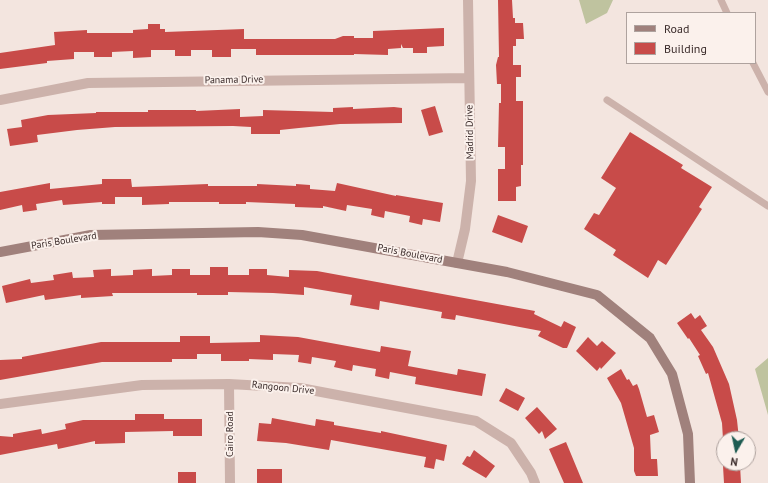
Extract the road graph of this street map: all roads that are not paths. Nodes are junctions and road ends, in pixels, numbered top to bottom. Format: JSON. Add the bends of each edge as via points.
{"nodes":[{"id":1,"x":468,"y":0,"type":"edge"},
{"id":2,"x":721,"y":0,"type":"edge"},
{"id":3,"x":727,"y":12,"type":"edge"},
{"id":4,"x":754,"y":64,"type":"edge"},
{"id":5,"x":469,"y":78,"type":"junction"},
{"id":6,"x":768,"y":92,"type":"edge"},
{"id":7,"x":0,"y":100,"type":"edge"},
{"id":8,"x":608,"y":100,"type":"dead end"},
{"id":9,"x":768,"y":206,"type":"edge"},
{"id":10,"x":0,"y":252,"type":"edge"},
{"id":11,"x":457,"y":262,"type":"junction"},
{"id":12,"x":229,"y":384,"type":"junction"},
{"id":13,"x":0,"y":404,"type":"edge"},
{"id":14,"x":230,"y":483,"type":"edge"},
{"id":15,"x":536,"y":483,"type":"edge"},
{"id":16,"x":690,"y":483,"type":"edge"}],
"edges":[{"from":1,"to":5,"type":"street","name":"Madrid Drive"},
{"from":2,"to":3,"type":"lane"},
{"from":4,"to":6,"type":"lane"},
{"from":5,"to":7,"type":"street","name":"Panama Drive","via":[[88,83]]},
{"from":5,"to":11,"type":"street","name":"Madrid Drive","via":[[471,181],[465,229]]},
{"from":8,"to":9,"type":"lane"},
{"from":10,"to":11,"type":"street","name":"Paris Boulevard","via":[[91,236],[258,232],[302,235]]},
{"from":11,"to":16,"type":"street","name":"Paris Boulevard","via":[[597,295],[650,338],[672,374],[688,434]]},
{"from":12,"to":13,"type":"street","name":"Rangoon Drive","via":[[142,385]]},
{"from":12,"to":14,"type":"street","name":"Cairo Road"},
{"from":12,"to":15,"type":"street","name":"Rangoon Drive","via":[[300,388],[476,421],[511,443]]}]}
